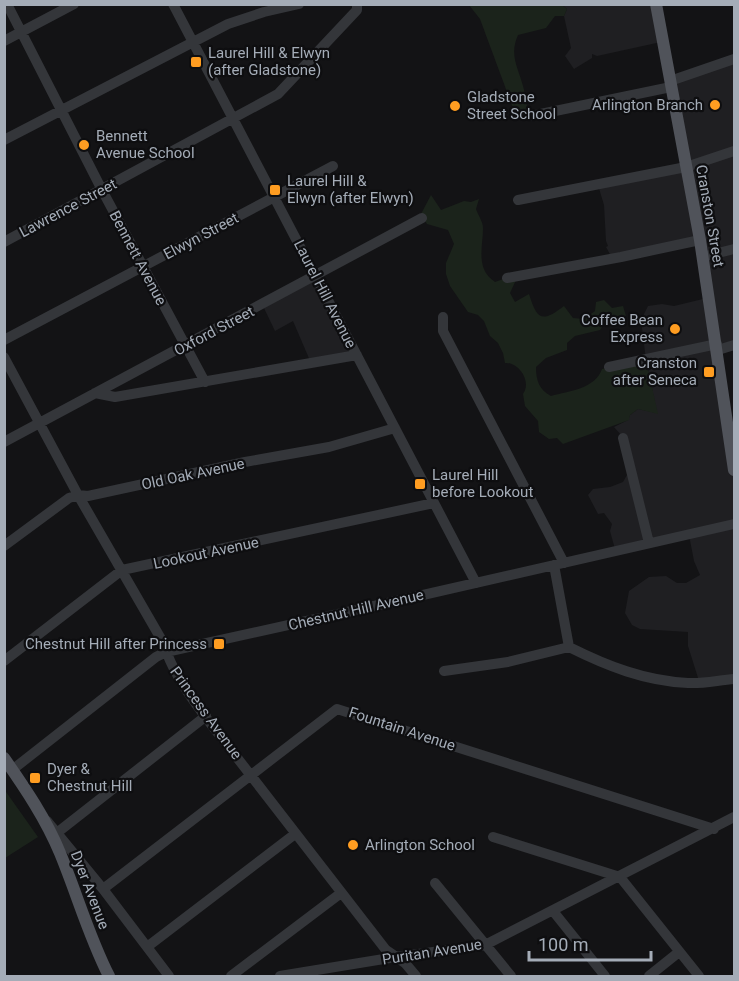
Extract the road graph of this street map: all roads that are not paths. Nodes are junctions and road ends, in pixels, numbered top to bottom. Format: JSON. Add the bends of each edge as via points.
{"nodes":[{"id":1,"x":7,"y":4,"type":"edge"},
{"id":2,"x":74,"y":4,"type":"edge"},
{"id":3,"x":173,"y":4,"type":"edge"},
{"id":4,"x":299,"y":4,"type":"edge"},
{"id":5,"x":357,"y":4,"type":"edge"},
{"id":6,"x":656,"y":4,"type":"edge"},
{"id":7,"x":20,"y":32,"type":"junction"},
{"id":8,"x":4,"y":41,"type":"edge"},
{"id":9,"x":193,"y":42,"type":"junction"},
{"id":10,"x":735,"y":59,"type":"edge"},
{"id":11,"x":671,"y":84,"type":"junction"},
{"id":12,"x":61,"y":111,"type":"junction"},
{"id":13,"x":531,"y":116,"type":"dead end"},
{"id":14,"x":235,"y":119,"type":"junction"},
{"id":15,"x":4,"y":140,"type":"edge"},
{"id":16,"x":735,"y":151,"type":"edge"},
{"id":17,"x":333,"y":166,"type":"dead end"},
{"id":18,"x":686,"y":168,"type":"junction"},
{"id":19,"x":102,"y":190,"type":"junction"},
{"id":20,"x":275,"y":197,"type":"junction"},
{"id":21,"x":518,"y":200,"type":"dead end"},
{"id":22,"x":422,"y":218,"type":"dead end"},
{"id":23,"x":700,"y":240,"type":"junction"},
{"id":24,"x":4,"y":242,"type":"edge"},
{"id":25,"x":735,"y":249,"type":"edge"},
{"id":26,"x":702,"y":257,"type":"junction"},
{"id":27,"x":143,"y":267,"type":"junction"},
{"id":28,"x":316,"y":275,"type":"junction"},
{"id":29,"x":507,"y":278,"type":"dead end"},
{"id":30,"x":443,"y":317,"type":"dead end"},
{"id":31,"x":4,"y":340,"type":"edge"},
{"id":32,"x":735,"y":345,"type":"edge"},
{"id":33,"x":185,"y":347,"type":"junction"},
{"id":34,"x":717,"y":347,"type":"junction"},
{"id":35,"x":357,"y":355,"type":"junction"},
{"id":36,"x":4,"y":357,"type":"edge"},
{"id":37,"x":609,"y":367,"type":"dead end"},
{"id":38,"x":205,"y":382,"type":"junction"},
{"id":39,"x":95,"y":393,"type":"junction"},
{"id":40,"x":39,"y":423,"type":"junction"},
{"id":41,"x":395,"y":428,"type":"junction"},
{"id":42,"x":623,"y":438,"type":"dead end"},
{"id":43,"x":4,"y":442,"type":"edge"},
{"id":44,"x":735,"y":470,"type":"edge"},
{"id":45,"x":78,"y":495,"type":"junction"},
{"id":46,"x":434,"y":503,"type":"junction"},
{"id":47,"x":735,"y":524,"type":"edge"},
{"id":48,"x":649,"y":543,"type":"junction"},
{"id":49,"x":4,"y":546,"type":"edge"},
{"id":50,"x":559,"y":564,"type":"junction"},
{"id":51,"x":122,"y":570,"type":"junction"},
{"id":52,"x":476,"y":583,"type":"junction"},
{"id":53,"x":569,"y":647,"type":"junction"},
{"id":54,"x":166,"y":652,"type":"junction"},
{"id":55,"x":4,"y":661,"type":"edge"},
{"id":56,"x":444,"y":671,"type":"dead end"},
{"id":57,"x":735,"y":679,"type":"edge"},
{"id":58,"x":206,"y":716,"type":"junction"},
{"id":59,"x":4,"y":758,"type":"edge"},
{"id":60,"x":12,"y":770,"type":"junction"},
{"id":61,"x":250,"y":774,"type":"junction"},
{"id":62,"x":42,"y":815,"type":"junction"},
{"id":63,"x":735,"y":817,"type":"edge"},
{"id":64,"x":714,"y":829,"type":"junction"},
{"id":65,"x":58,"y":832,"type":"junction"},
{"id":66,"x":295,"y":834,"type":"junction"},
{"id":67,"x":493,"y":837,"type":"dead end"},
{"id":68,"x":620,"y":878,"type":"junction"},
{"id":69,"x":435,"y":883,"type":"dead end"},
{"id":70,"x":103,"y":889,"type":"junction"},
{"id":71,"x":341,"y":893,"type":"junction"},
{"id":72,"x":553,"y":911,"type":"junction"},
{"id":73,"x":485,"y":945,"type":"junction"},
{"id":74,"x":147,"y":947,"type":"junction"},
{"id":75,"x":680,"y":952,"type":"junction"},
{"id":76,"x":396,"y":957,"type":"junction"},
{"id":77,"x":320,"y":974,"type":"edge"},
{"id":78,"x":109,"y":976,"type":"edge"},
{"id":79,"x":169,"y":976,"type":"edge"},
{"id":80,"x":231,"y":976,"type":"edge"},
{"id":81,"x":280,"y":976,"type":"edge"},
{"id":82,"x":416,"y":976,"type":"edge"},
{"id":83,"x":511,"y":976,"type":"edge"},
{"id":84,"x":605,"y":976,"type":"edge"},
{"id":85,"x":649,"y":976,"type":"edge"},
{"id":86,"x":699,"y":976,"type":"edge"}],
"edges":[{"from":1,"to":7,"type":"street","name":"Bennett Avenue"},
{"from":2,"to":7,"type":"street"},
{"from":3,"to":9,"type":"street","name":"Laurel Hill Avenue"},
{"from":4,"to":9,"type":"street","via":[[228,24]]},
{"from":5,"to":14,"type":"street","name":"Lawrence Street","via":[[357,10],[278,94]]},
{"from":6,"to":11,"type":"main road","name":"Cranston Street"},
{"from":7,"to":8,"type":"street"},
{"from":7,"to":12,"type":"street","name":"Bennett Avenue"},
{"from":9,"to":12,"type":"street"},
{"from":9,"to":14,"type":"street","name":"Laurel Hill Avenue"},
{"from":10,"to":11,"type":"street"},
{"from":11,"to":13,"type":"street"},
{"from":11,"to":18,"type":"main road","name":"Cranston Street"},
{"from":12,"to":15,"type":"street"},
{"from":12,"to":19,"type":"street","name":"Bennett Avenue"},
{"from":14,"to":19,"type":"street","name":"Lawrence Street"},
{"from":14,"to":20,"type":"street","name":"Laurel Hill Avenue"},
{"from":16,"to":18,"type":"street"},
{"from":17,"to":20,"type":"street","name":"Elwyn Street"},
{"from":18,"to":21,"type":"street"},
{"from":18,"to":23,"type":"main road","name":"Cranston Street"},
{"from":19,"to":24,"type":"street","name":"Lawrence Street"},
{"from":19,"to":27,"type":"street","name":"Bennett Avenue"},
{"from":20,"to":27,"type":"street","name":"Elwyn Street"},
{"from":20,"to":28,"type":"street","name":"Laurel Hill Avenue"},
{"from":22,"to":28,"type":"street","name":"Oxford Street"},
{"from":23,"to":26,"type":"main road","name":"Cranston Street"},
{"from":23,"to":29,"type":"street"},
{"from":25,"to":26,"type":"street"},
{"from":26,"to":34,"type":"main road","name":"Cranston Street"},
{"from":27,"to":31,"type":"street","name":"Elwyn Street"},
{"from":27,"to":33,"type":"street","name":"Bennett Avenue"},
{"from":28,"to":33,"type":"street","name":"Oxford Street"},
{"from":28,"to":35,"type":"street","name":"Laurel Hill Avenue"},
{"from":30,"to":50,"type":"street","via":[[443,331]]},
{"from":32,"to":34,"type":"street"},
{"from":33,"to":38,"type":"street","name":"Bennett Avenue"},
{"from":33,"to":39,"type":"street","name":"Oxford Street"},
{"from":34,"to":37,"type":"street"},
{"from":34,"to":44,"type":"main road","name":"Cranston Street"},
{"from":35,"to":38,"type":"street"},
{"from":35,"to":41,"type":"street","name":"Laurel Hill Avenue"},
{"from":36,"to":40,"type":"street","name":"Princess Avenue"},
{"from":38,"to":39,"type":"street","via":[[115,397]]},
{"from":39,"to":40,"type":"street","name":"Oxford Street"},
{"from":40,"to":43,"type":"street","name":"Oxford Street"},
{"from":40,"to":45,"type":"street","name":"Princess Avenue"},
{"from":41,"to":45,"type":"street","name":"Old Oak Avenue","via":[[329,447]]},
{"from":41,"to":46,"type":"street","name":"Laurel Hill Avenue"},
{"from":42,"to":48,"type":"street"},
{"from":45,"to":49,"type":"street","name":"Old Oak Avenue"},
{"from":45,"to":51,"type":"street","name":"Princess Avenue"},
{"from":46,"to":51,"type":"street","name":"Lookout Avenue"},
{"from":46,"to":52,"type":"street","name":"Laurel Hill Avenue"},
{"from":47,"to":48,"type":"street","name":"Chestnut Hill Avenue"},
{"from":48,"to":50,"type":"street","name":"Chestnut Hill Avenue"},
{"from":50,"to":52,"type":"street","name":"Chestnut Hill Avenue"},
{"from":50,"to":53,"type":"street"},
{"from":51,"to":54,"type":"street","name":"Princess Avenue"},
{"from":51,"to":55,"type":"street","name":"Lookout Avenue"},
{"from":52,"to":54,"type":"street","name":"Chestnut Hill Avenue"},
{"from":53,"to":56,"type":"street","via":[[507,663]]},
{"from":53,"to":57,"type":"street","via":[[603,664],[656,680],[690,683]]},
{"from":54,"to":58,"type":"street","name":"Princess Avenue"},
{"from":54,"to":60,"type":"street","name":"Chestnut Hill Avenue"},
{"from":58,"to":61,"type":"street","name":"Princess Avenue"},
{"from":58,"to":65,"type":"street"},
{"from":59,"to":60,"type":"main road","name":"Dyer Avenue"},
{"from":60,"to":62,"type":"main road","name":"Dyer Avenue"},
{"from":61,"to":64,"type":"street","name":"Fountain Avenue","via":[[337,709]]},
{"from":61,"to":66,"type":"street","name":"Princess Avenue"},
{"from":61,"to":70,"type":"street","name":"Fountain Avenue"},
{"from":62,"to":65,"type":"street","name":"Dyer Avenue"},
{"from":62,"to":78,"type":"main road","name":"Dyer Avenue"},
{"from":63,"to":64,"type":"street","name":"Puritan Avenue"},
{"from":64,"to":68,"type":"street","name":"Puritan Avenue"},
{"from":65,"to":70,"type":"street","name":"Dyer Avenue"},
{"from":66,"to":71,"type":"street","name":"Princess Avenue"},
{"from":66,"to":74,"type":"street"},
{"from":67,"to":68,"type":"street"},
{"from":68,"to":72,"type":"street","name":"Puritan Avenue"},
{"from":68,"to":75,"type":"street"},
{"from":69,"to":73,"type":"street"},
{"from":70,"to":74,"type":"street","name":"Dyer Avenue"},
{"from":71,"to":76,"type":"street","name":"Princess Avenue","via":[[386,950]]},
{"from":71,"to":80,"type":"street"},
{"from":72,"to":73,"type":"street","name":"Puritan Avenue"},
{"from":72,"to":84,"type":"street"},
{"from":73,"to":76,"type":"street","name":"Puritan Avenue"},
{"from":73,"to":83,"type":"street"},
{"from":74,"to":79,"type":"street"},
{"from":75,"to":85,"type":"street"},
{"from":75,"to":86,"type":"street"},
{"from":76,"to":77,"type":"street","name":"Puritan Avenue"},
{"from":76,"to":82,"type":"street","name":"Princess Avenue"},
{"from":77,"to":81,"type":"street","name":"Puritan Avenue"}]}
